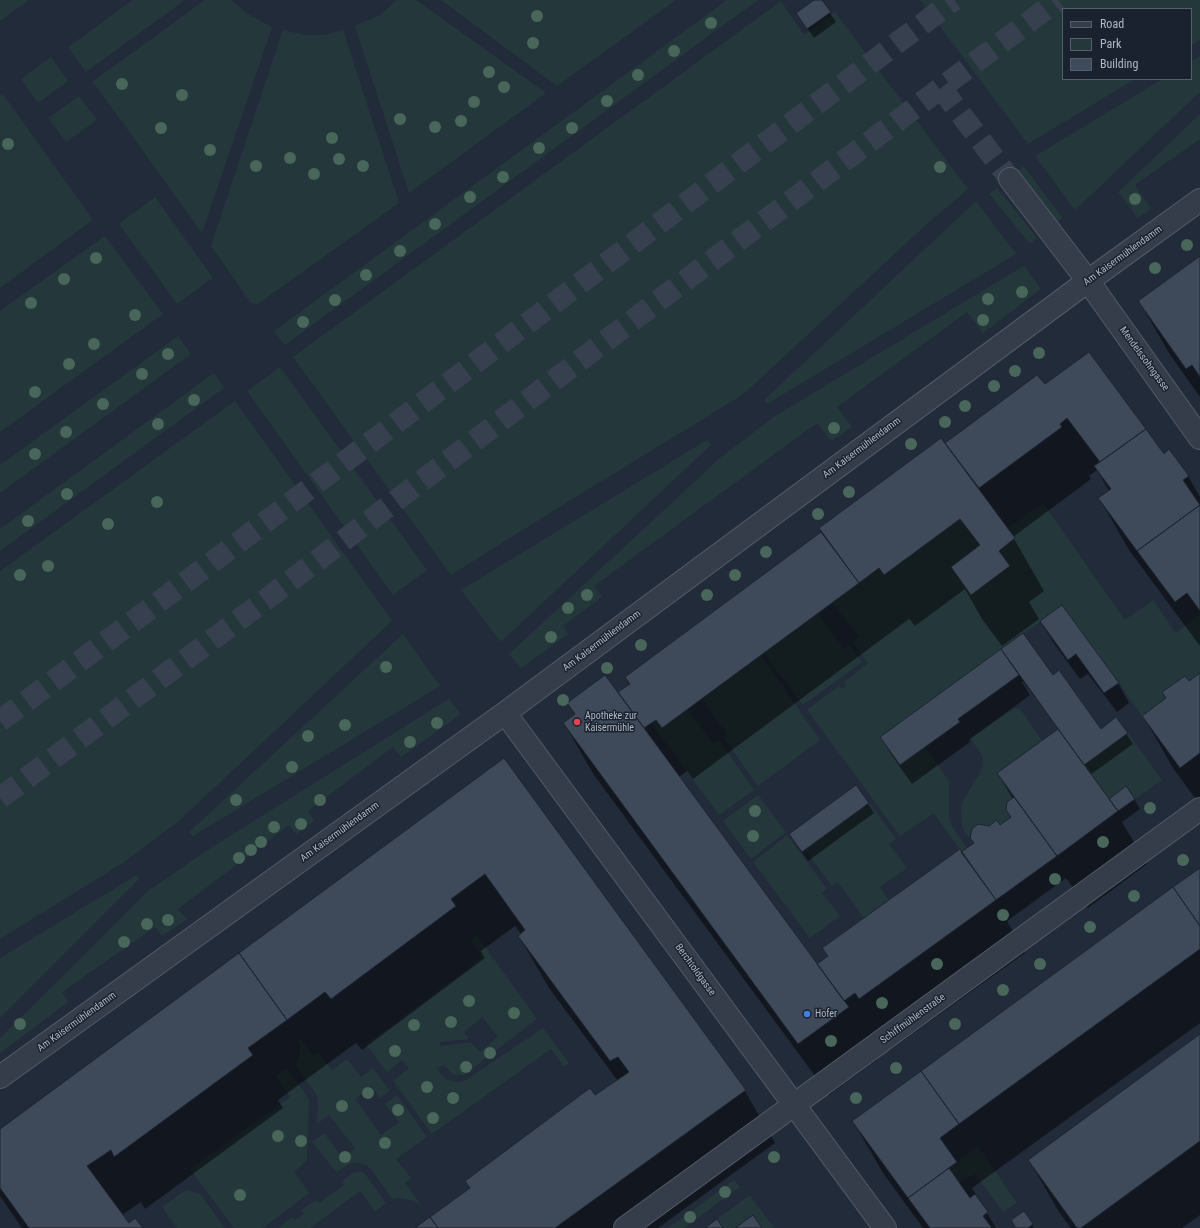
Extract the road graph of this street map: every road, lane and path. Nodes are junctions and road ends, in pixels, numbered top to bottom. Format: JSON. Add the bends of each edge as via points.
{"nodes":[{"id":1,"x":1010,"y":179,"type":"tunnel mouth"},
{"id":2,"x":1200,"y":200,"type":"edge"},
{"id":3,"x":1088,"y":281,"type":"junction"},
{"id":4,"x":1200,"y":438,"type":"edge"},
{"id":5,"x":505,"y":713,"type":"junction"},
{"id":6,"x":1200,"y":809,"type":"edge"},
{"id":7,"x":0,"y":1077,"type":"edge"},
{"id":8,"x":795,"y":1105,"type":"junction"},
{"id":9,"x":625,"y":1228,"type":"edge"},
{"id":10,"x":885,"y":1228,"type":"edge"}],
"edges":[{"from":1,"to":3,"type":"street","name":"Mendelssohngasse"},
{"from":2,"to":3,"type":"street","name":"Am Kaisermühlendamm"},
{"from":3,"to":4,"type":"street","name":"Mendelssohngasse"},
{"from":3,"to":5,"type":"street","name":"Am Kaisermühlendamm"},
{"from":5,"to":7,"type":"street","name":"Am Kaisermühlendamm"},
{"from":5,"to":8,"type":"street","name":"Berchtoldgasse"},
{"from":6,"to":8,"type":"street","name":"Schiffmühlenstraße"},
{"from":8,"to":9,"type":"street","name":"Schiffmühlenstraße"},
{"from":8,"to":10,"type":"street","name":"Berchtoldgasse"}]}
